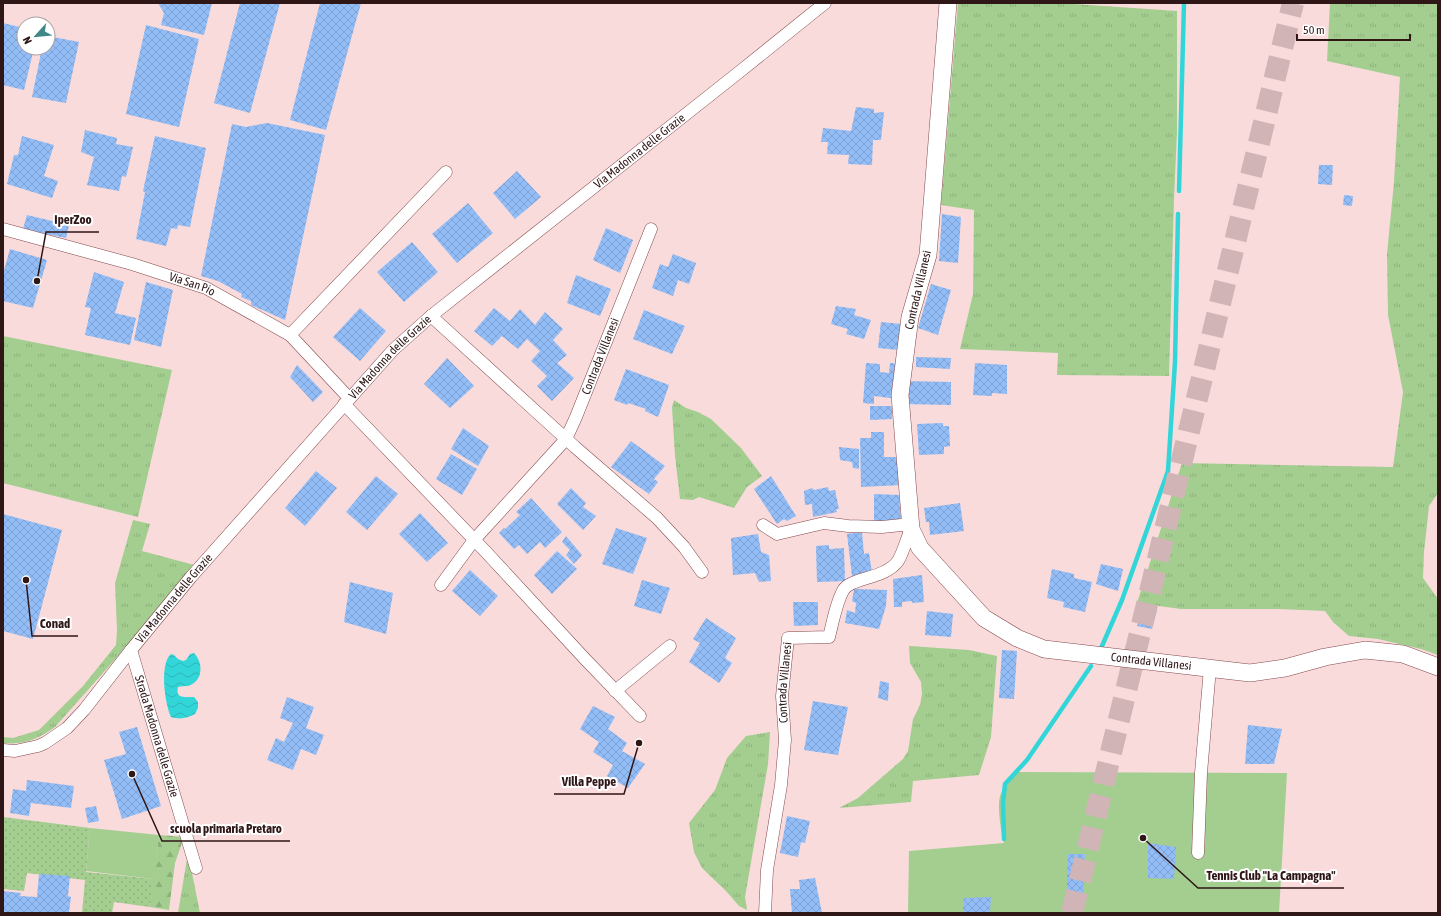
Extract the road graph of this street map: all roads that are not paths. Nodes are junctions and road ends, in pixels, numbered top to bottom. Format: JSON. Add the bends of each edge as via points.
{"nodes":[{"id":1,"x":825,"y":3,"type":"edge"},
{"id":2,"x":948,"y":3,"type":"edge"},
{"id":3,"x":446,"y":172,"type":"dead end"},
{"id":4,"x":3,"y":229,"type":"edge"},
{"id":5,"x":651,"y":229,"type":"dead end"},
{"id":6,"x":431,"y":316,"type":"junction"},
{"id":7,"x":290,"y":336,"type":"junction"},
{"id":8,"x":347,"y":401,"type":"junction"},
{"id":9,"x":566,"y":439,"type":"junction"},
{"id":10,"x":763,"y":525,"type":"dead end"},
{"id":11,"x":911,"y":526,"type":"junction"},
{"id":12,"x":474,"y":540,"type":"junction"},
{"id":13,"x":702,"y":572,"type":"dead end"},
{"id":14,"x":441,"y":585,"type":"dead end"},
{"id":15,"x":670,"y":646,"type":"dead end"},
{"id":16,"x":131,"y":650,"type":"junction"},
{"id":17,"x":1438,"y":667,"type":"edge"},
{"id":18,"x":1210,"y":668,"type":"junction"},
{"id":19,"x":615,"y":691,"type":"junction"},
{"id":20,"x":640,"y":716,"type":"dead end"},
{"id":21,"x":3,"y":750,"type":"edge"},
{"id":22,"x":1198,"y":853,"type":"dead end"},
{"id":23,"x":196,"y":868,"type":"dead end"},
{"id":24,"x":765,"y":913,"type":"edge"}],
"edges":[{"from":1,"to":6,"type":"street","name":"Via Madonna delle Grazie"},
{"from":2,"to":11,"type":"street","name":"Contrada Villanesi","via":[[928,255],[910,317],[900,396]]},
{"from":3,"to":7,"type":"street"},
{"from":4,"to":7,"type":"street","name":"Via San Pio","via":[[132,264],[206,288]]},
{"from":5,"to":9,"type":"street","name":"Contrada Villanesi"},
{"from":6,"to":8,"type":"street","name":"Via Madonna delle Grazie","via":[[393,350]]},
{"from":6,"to":9,"type":"street"},
{"from":7,"to":8,"type":"street","name":"Via San Pio"},
{"from":8,"to":12,"type":"street"},
{"from":8,"to":16,"type":"street","name":"Via Madonna delle Grazie","via":[[191,577]]},
{"from":9,"to":12,"type":"street","name":"Contrada Villanesi"},
{"from":9,"to":13,"type":"street","via":[[657,518],[684,547]]},
{"from":10,"to":11,"type":"street","via":[[777,534],[824,524]]},
{"from":11,"to":18,"type":"street","name":"Contrada Villanesi","via":[[920,548],[984,618],[1017,638],[1044,650]]},
{"from":11,"to":24,"type":"street","name":"Contrada Villanesi","via":[[898,561],[880,574],[845,588],[829,637],[788,638],[782,696],[785,740],[781,785],[767,870]]},
{"from":12,"to":14,"type":"street","name":"Contrada Villanesi"},
{"from":12,"to":19,"type":"street"},
{"from":15,"to":19,"type":"street"},
{"from":16,"to":21,"type":"street","name":"Via Madonna delle Grazie","via":[[67,728],[38,746],[15,751]]},
{"from":16,"to":23,"type":"street","name":"Strada Madonna delle Grazie"},
{"from":17,"to":18,"type":"street","name":"Contrada Villanesi","via":[[1403,654],[1365,650],[1325,657],[1286,668],[1250,673]]},
{"from":18,"to":22,"type":"street","via":[[1201,773]]},
{"from":19,"to":20,"type":"street"}]}
